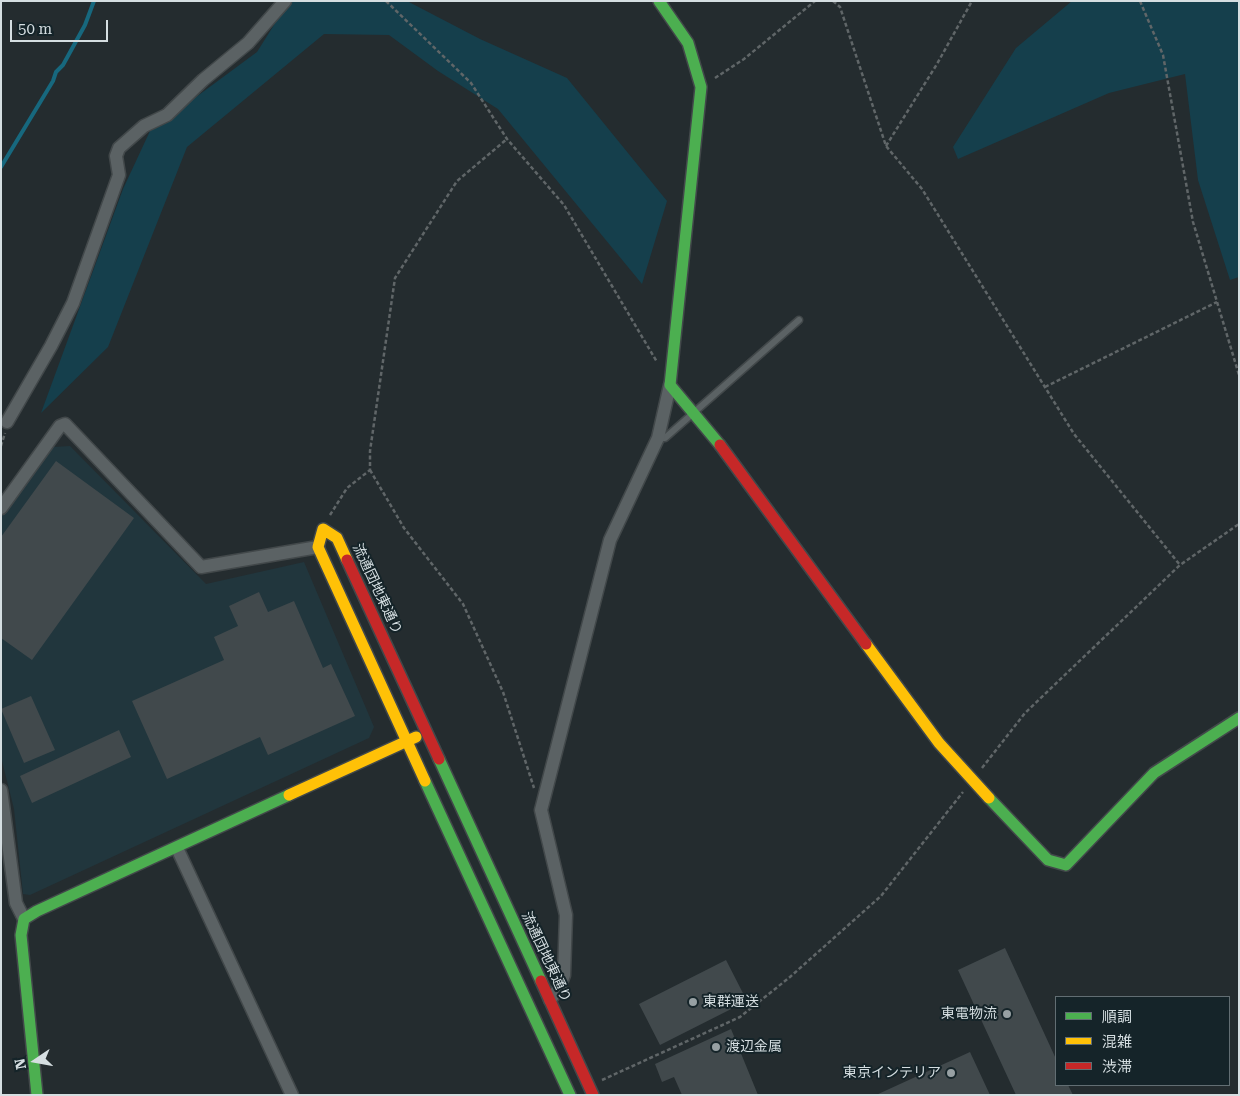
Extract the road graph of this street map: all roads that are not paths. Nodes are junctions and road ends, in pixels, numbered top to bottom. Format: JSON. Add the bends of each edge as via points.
{"nodes":[{"id":1,"x":285,"y":1,"type":"edge"},
{"id":2,"x":659,"y":1,"type":"edge"},
{"id":3,"x":799,"y":320,"type":"dead end"},
{"id":4,"x":670,"y":385,"type":"junction"},
{"id":5,"x":692,"y":414,"type":"junction"},
{"id":6,"x":7,"y":422,"type":"dead end"},
{"id":7,"x":658,"y":438,"type":"junction"},
{"id":8,"x":1,"y":508,"type":"edge"},
{"id":9,"x":318,"y":547,"type":"junction"},
{"id":10,"x":1239,"y":718,"type":"edge"},
{"id":11,"x":426,"y":732,"type":"junction"},
{"id":12,"x":406,"y":741,"type":"junction"},
{"id":13,"x":1,"y":790,"type":"edge"},
{"id":14,"x":177,"y":848,"type":"junction"},
{"id":15,"x":24,"y":919,"type":"junction"},
{"id":16,"x":550,"y":1000,"type":"junction"},
{"id":17,"x":591,"y":1090,"type":"edge"},
{"id":18,"x":37,"y":1095,"type":"edge"},
{"id":19,"x":292,"y":1095,"type":"edge"},
{"id":20,"x":570,"y":1095,"type":"edge"}],
"edges":[{"from":1,"to":6,"type":"street","via":[[248,44],[203,80],[167,115],[144,126],[119,148],[116,156],[119,175],[73,303]]},
{"from":2,"to":4,"type":"street","via":[[688,43],[701,87]]},
{"from":3,"to":5,"type":"lane"},
{"from":4,"to":5,"type":"street"},
{"from":4,"to":7,"type":"street"},
{"from":5,"to":7,"type":"lane","via":[[665,438]]},
{"from":5,"to":10,"type":"street","via":[[728,456],[939,743],[1048,860],[1066,865],[1154,773]]},
{"from":7,"to":16,"type":"street","via":[[610,540],[541,810],[566,915],[564,975]]},
{"from":8,"to":9,"type":"street","via":[[60,426],[65,424],[201,566]]},
{"from":9,"to":11,"type":"street","name":"流通団地東通り","via":[[323,529],[337,538]]},
{"from":9,"to":12,"type":"street"},
{"from":11,"to":12,"type":"street"},
{"from":11,"to":16,"type":"street","name":"流通団地東通り"},
{"from":12,"to":14,"type":"street"},
{"from":12,"to":20,"type":"street"},
{"from":13,"to":15,"type":"street","via":[[16,903]]},
{"from":14,"to":15,"type":"street"},
{"from":14,"to":19,"type":"street"},
{"from":15,"to":18,"type":"street","via":[[21,935]]},
{"from":16,"to":17,"type":"street","name":"流通団地東通り"},
{"from":17,"to":20,"type":"street"}]}
